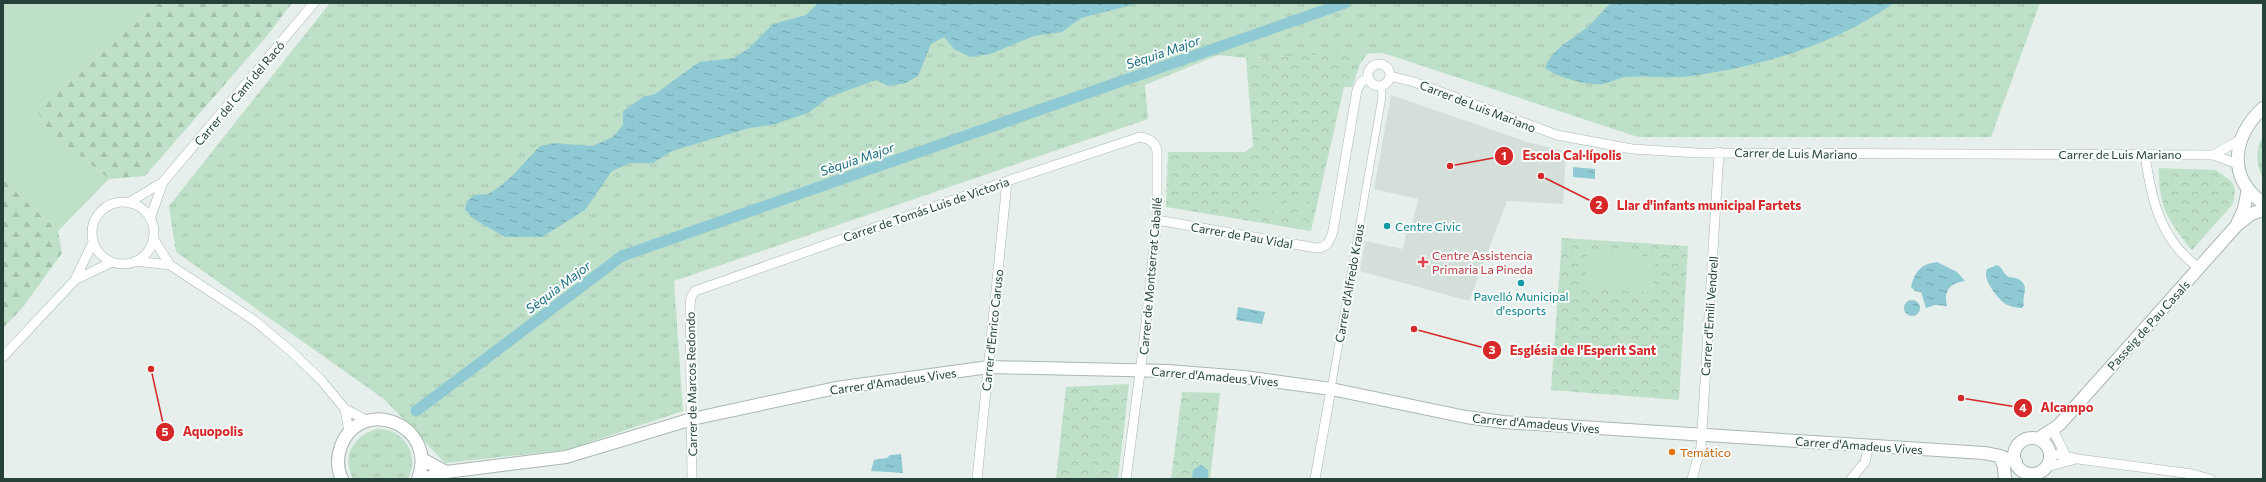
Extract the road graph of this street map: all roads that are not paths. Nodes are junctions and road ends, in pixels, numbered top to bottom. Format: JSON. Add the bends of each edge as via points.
{"nodes":[{"id":1,"x":314,"y":3,"type":"edge"},
{"id":2,"x":1390,"y":76,"type":"junction"},
{"id":3,"x":1368,"y":78,"type":"junction"},
{"id":4,"x":1381,"y":86,"type":"junction"},
{"id":5,"x":2263,"y":108,"type":"edge"},
{"id":6,"x":2240,"y":140,"type":"junction"},
{"id":7,"x":1156,"y":145,"type":"joint"},
{"id":8,"x":1719,"y":152,"type":"junction"},
{"id":9,"x":2145,"y":154,"type":"junction"},
{"id":10,"x":2213,"y":155,"type":"junction"},
{"id":11,"x":2238,"y":164,"type":"junction"},
{"id":12,"x":1007,"y":181,"type":"junction"},
{"id":13,"x":163,"y":182,"type":"junction"},
{"id":14,"x":2248,"y":189,"type":"junction"},
{"id":15,"x":128,"y":203,"type":"junction"},
{"id":16,"x":2263,"y":204,"type":"edge"},
{"id":17,"x":2263,"y":210,"type":"edge"},
{"id":18,"x":150,"y":219,"type":"junction"},
{"id":19,"x":1157,"y":220,"type":"junction"},
{"id":20,"x":2236,"y":225,"type":"junction"},
{"id":21,"x":153,"y":238,"type":"junction"},
{"id":22,"x":93,"y":242,"type":"junction"},
{"id":23,"x":1327,"y":245,"type":"joint"},
{"id":24,"x":135,"y":261,"type":"junction"},
{"id":25,"x":112,"y":262,"type":"junction"},
{"id":26,"x":170,"y":265,"type":"junction"},
{"id":27,"x":2199,"y":268,"type":"junction"},
{"id":28,"x":75,"y":280,"type":"junction"},
{"id":29,"x":695,"y":291,"type":"joint"},
{"id":30,"x":3,"y":357,"type":"edge"},
{"id":31,"x":989,"y":367,"type":"junction"},
{"id":32,"x":1140,"y":370,"type":"junction"},
{"id":33,"x":1331,"y":389,"type":"junction"},
{"id":34,"x":345,"y":409,"type":"junction"},
{"id":35,"x":692,"y":420,"type":"junction"},
{"id":36,"x":368,"y":421,"type":"junction"},
{"id":37,"x":2057,"y":430,"type":"junction"},
{"id":38,"x":349,"y":432,"type":"junction"},
{"id":39,"x":1702,"y":435,"type":"junction"},
{"id":40,"x":2038,"y":439,"type":"junction"},
{"id":41,"x":1869,"y":445,"type":"junction"},
{"id":42,"x":2017,"y":447,"type":"junction"},
{"id":43,"x":1996,"y":455,"type":"junction"},
{"id":44,"x":2066,"y":456,"type":"junction"},
{"id":45,"x":422,"y":459,"type":"junction"},
{"id":46,"x":2049,"y":459,"type":"junction"},
{"id":47,"x":2078,"y":459,"type":"junction"},
{"id":48,"x":2016,"y":463,"type":"junction"},
{"id":49,"x":446,"y":472,"type":"junction"},
{"id":50,"x":2024,"y":476,"type":"edge"},
{"id":51,"x":2192,"y":477,"type":"edge"},
{"id":52,"x":342,"y":479,"type":"edge"},
{"id":53,"x":418,"y":479,"type":"edge"},
{"id":54,"x":424,"y":479,"type":"edge"},
{"id":55,"x":692,"y":479,"type":"edge"},
{"id":56,"x":977,"y":479,"type":"edge"},
{"id":57,"x":1126,"y":479,"type":"edge"},
{"id":58,"x":1315,"y":479,"type":"edge"},
{"id":59,"x":1692,"y":479,"type":"edge"},
{"id":60,"x":1851,"y":479,"type":"edge"},
{"id":61,"x":2005,"y":479,"type":"edge"},
{"id":62,"x":2210,"y":479,"type":"edge"}],
"edges":[{"from":1,"to":13,"type":"street","name":"Carrer del Camí del Racó"},
{"from":2,"to":3,"type":"street","via":[[1388,69],[1378,64],[1369,69]]},
{"from":2,"to":4,"type":"street","via":[[1387,83]]},
{"from":2,"to":8,"type":"street","name":"Carrer de Luis Mariano","via":[[1414,82],[1564,137],[1643,150]]},
{"from":3,"to":4,"type":"street","via":[[1374,85]]},
{"from":3,"to":23,"type":"street","name":"Carrer d'Alfredo Kraus","via":[[1361,82],[1357,90],[1333,231]]},
{"from":4,"to":33,"type":"street","name":"Carrer d'Alfredo Kraus","via":[[1382,97]]},
{"from":5,"to":6,"type":"street","via":[[2249,122]]},
{"from":6,"to":10,"type":"street","name":"Carrer de Luis Mariano"},
{"from":6,"to":11,"type":"street"},
{"from":7,"to":12,"type":"street","name":"Carrer de Tomás Luis de Victoria","via":[[1149,139],[1140,137]]},
{"from":7,"to":19,"type":"street","name":"Carrer de Montserrat Caballé"},
{"from":8,"to":9,"type":"street","name":"Carrer de Luis Mariano"},
{"from":8,"to":39,"type":"street","name":"Carrer d'Emili Vendrell"},
{"from":9,"to":10,"type":"street","name":"Carrer de Luis Mariano"},
{"from":9,"to":27,"type":"street","via":[[2151,197],[2167,236],[2177,249]]},
{"from":10,"to":11,"type":"street","name":"Carrer de Luis Mariano"},
{"from":11,"to":14,"type":"street"},
{"from":12,"to":29,"type":"street","name":"Carrer de Tomás Luis de Victoria"},
{"from":12,"to":31,"type":"street","name":"Carrer d'Enrico Caruso"},
{"from":13,"to":15,"type":"street","name":"Carrer del Camí del Racó"},
{"from":13,"to":18,"type":"street","name":"Carrer del Camí del Racó"},
{"from":14,"to":16,"type":"street"},
{"from":14,"to":20,"type":"street","name":"Passeig de Pau Casals","via":[[2244,209]]},
{"from":15,"to":18,"type":"street","via":[[141,208]]},
{"from":15,"to":22,"type":"street","via":[[115,203],[100,212],[92,228]]},
{"from":17,"to":20,"type":"street","name":"Passeig de Pau Casals"},
{"from":18,"to":21,"type":"street"},
{"from":19,"to":23,"type":"street","name":"Carrer de Pau Vidal","via":[[1316,248]]},
{"from":19,"to":32,"type":"street","name":"Carrer de Montserrat Caballé"},
{"from":20,"to":27,"type":"street","name":"Passeig de Pau Casals"},
{"from":21,"to":24,"type":"street","via":[[147,252]]},
{"from":21,"to":26,"type":"street"},
{"from":22,"to":25,"type":"street","via":[[100,254]]},
{"from":22,"to":28,"type":"street"},
{"from":24,"to":25,"type":"street","via":[[124,264]]},
{"from":24,"to":26,"type":"street"},
{"from":25,"to":28,"type":"street"},
{"from":26,"to":34,"type":"street","via":[[255,321],[321,380]]},
{"from":27,"to":37,"type":"street","name":"Passeig de Pau Casals"},
{"from":28,"to":30,"type":"street"},
{"from":29,"to":35,"type":"street","name":"Carrer de Marcos Redondo","via":[[690,306]]},
{"from":31,"to":32,"type":"street","name":"Carrer d'Amadeus Vives"},
{"from":31,"to":35,"type":"street","name":"Carrer d'Amadeus Vives","via":[[836,388]]},
{"from":31,"to":56,"type":"street","name":"Carrer d'Enrico Caruso"},
{"from":32,"to":33,"type":"street","name":"Carrer d'Amadeus Vives","via":[[1244,377]]},
{"from":32,"to":57,"type":"street","name":"Carrer de Montserrat Caballé"},
{"from":33,"to":39,"type":"street","name":"Carrer d'Amadeus Vives","via":[[1489,420]]},
{"from":33,"to":58,"type":"street","name":"Carrer d'Alfredo Kraus"},
{"from":34,"to":36,"type":"street"},
{"from":34,"to":38,"type":"street"},
{"from":35,"to":49,"type":"street","name":"Carrer d'Amadeus Vives","via":[[566,457]]},
{"from":35,"to":55,"type":"street","name":"Carrer de Marcos Redondo"},
{"from":36,"to":38,"type":"street"},
{"from":36,"to":45,"type":"street","via":[[387,420],[404,427],[416,441]]},
{"from":37,"to":40,"type":"street","name":"Passeig de Pau Casals"},
{"from":37,"to":44,"type":"street"},
{"from":37,"to":46,"type":"street","name":"Passeig de Pau Casals"},
{"from":38,"to":52,"type":"street","via":[[339,452],[338,463]]},
{"from":39,"to":41,"type":"street","name":"Carrer d'Amadeus Vives"},
{"from":39,"to":59,"type":"street","name":"Carrer d'Emili Vendrell"},
{"from":40,"to":42,"type":"street","via":[[2026,440]]},
{"from":40,"to":46,"type":"street","via":[[2046,444]]},
{"from":41,"to":43,"type":"street","name":"Carrer d'Amadeus Vives"},
{"from":41,"to":60,"type":"street","via":[[1865,462]]},
{"from":42,"to":43,"type":"street","name":"Carrer d'Amadeus Vives"},
{"from":42,"to":48,"type":"street"},
{"from":43,"to":48,"type":"street","name":"Carrer d'Amadeus Vives"},
{"from":43,"to":61,"type":"street","via":[[2004,467]]},
{"from":44,"to":46,"type":"street","via":[[2058,454]]},
{"from":44,"to":47,"type":"street"},
{"from":45,"to":49,"type":"street"},
{"from":45,"to":53,"type":"street"},
{"from":46,"to":47,"type":"street"},
{"from":46,"to":50,"type":"street","via":[[2039,473]]},
{"from":47,"to":51,"type":"street"},
{"from":48,"to":50,"type":"street","via":[[2024,472]]},
{"from":48,"to":61,"type":"street"},
{"from":49,"to":54,"type":"street","name":"Carrer d'Amadeus Vives"},
{"from":51,"to":62,"type":"street"}]}
